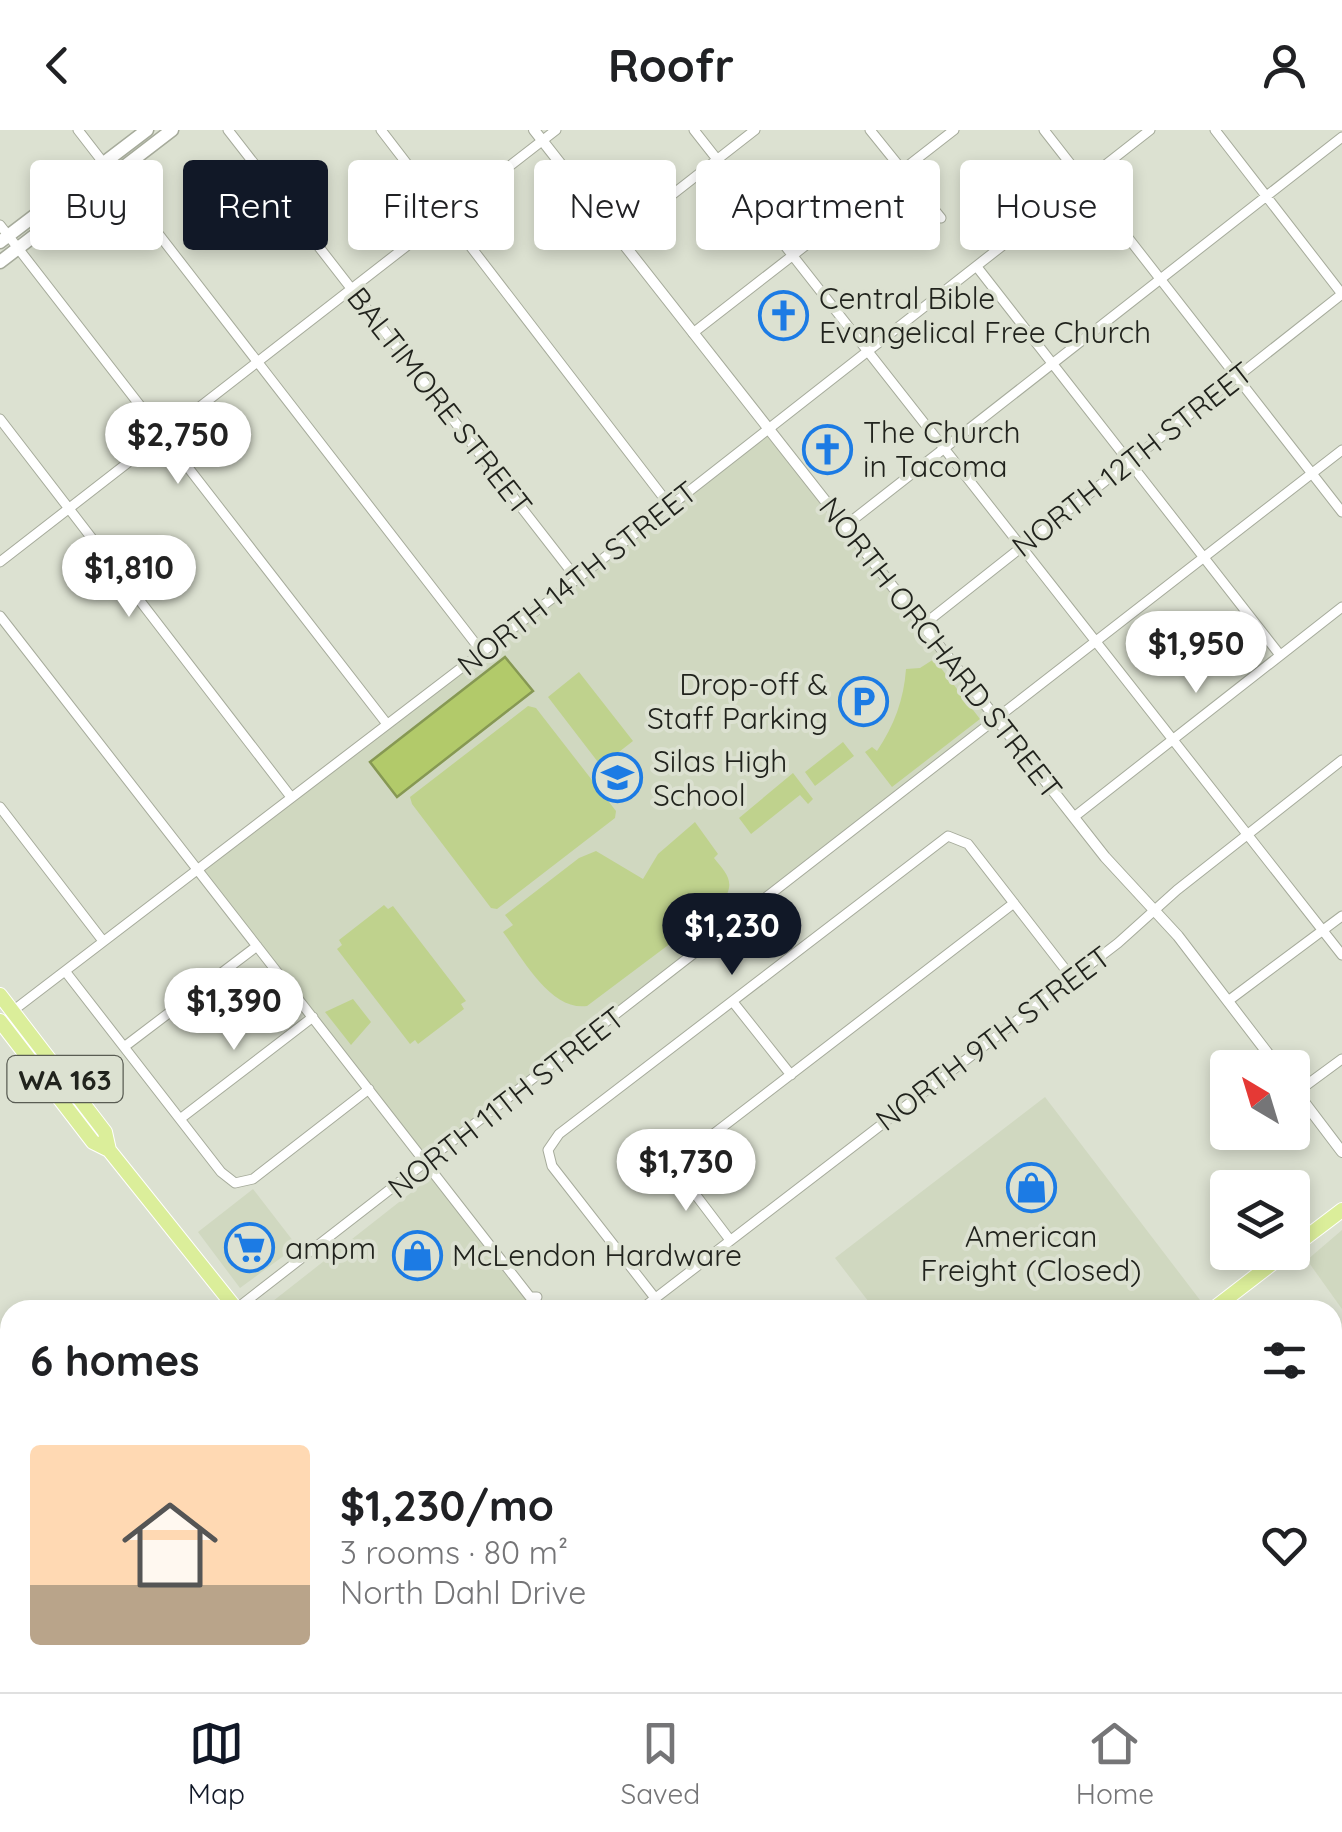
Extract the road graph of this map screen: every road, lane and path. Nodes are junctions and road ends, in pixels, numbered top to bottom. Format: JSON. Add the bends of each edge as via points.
{"nodes":[{"id":1,"x":78,"y":130,"type":"edge"},
{"id":2,"x":147,"y":130,"type":"edge"},
{"id":3,"x":172,"y":130,"type":"edge"},
{"id":4,"x":228,"y":130,"type":"edge"},
{"id":5,"x":381,"y":130,"type":"edge"},
{"id":6,"x":534,"y":130,"type":"edge"},
{"id":7,"x":556,"y":130,"type":"edge"},
{"id":8,"x":694,"y":130,"type":"edge"},
{"id":9,"x":755,"y":130,"type":"edge"},
{"id":10,"x":870,"y":130,"type":"edge"},
{"id":11,"x":954,"y":130,"type":"edge"},
{"id":12,"x":1044,"y":130,"type":"edge"},
{"id":13,"x":1150,"y":130,"type":"edge"},
{"id":14,"x":1215,"y":130,"type":"edge"},
{"id":15,"x":1342,"y":137,"type":"edge"},
{"id":16,"x":542,"y":140,"type":"junction"},
{"id":17,"x":101,"y":160,"type":"edge"},
{"id":18,"x":117,"y":160,"type":"edge"},
{"id":19,"x":123,"y":160,"type":"edge"},
{"id":20,"x":405,"y":160,"type":"edge"},
{"id":21,"x":558,"y":160,"type":"edge"},
{"id":22,"x":718,"y":160,"type":"joint"},
{"id":23,"x":894,"y":160,"type":"edge"},
{"id":24,"x":917,"y":160,"type":"edge"},
{"id":25,"x":1067,"y":160,"type":"edge"},
{"id":26,"x":1112,"y":160,"type":"edge"},
{"id":27,"x":514,"y":162,"type":"edge"},
{"id":28,"x":696,"y":177,"type":"edge"},
{"id":29,"x":676,"y":192,"type":"edge"},
{"id":30,"x":1266,"y":196,"type":"junction"},
{"id":31,"x":30,"y":217,"type":"edge"},
{"id":32,"x":3,"y":234,"type":"edge"},
{"id":33,"x":30,"y":237,"type":"edge"},
{"id":34,"x":163,"y":241,"type":"edge"},
{"id":35,"x":1133,"y":245,"type":"edge"},
{"id":36,"x":18,"y":248,"type":"junction"},
{"id":37,"x":401,"y":250,"type":"edge"},
{"id":38,"x":474,"y":250,"type":"edge"},
{"id":39,"x":628,"y":250,"type":"edge"},
{"id":40,"x":790,"y":250,"type":"edge"},
{"id":41,"x":803,"y":250,"type":"edge"},
{"id":42,"x":999,"y":250,"type":"edge"},
{"id":43,"x":795,"y":256,"type":"junction"},
{"id":44,"x":0,"y":262,"type":"edge"},
{"id":45,"x":978,"y":267,"type":"junction"},
{"id":46,"x":1160,"y":280,"type":"junction"},
{"id":47,"x":352,"y":288,"type":"junction"},
{"id":48,"x":1342,"y":294,"type":"edge"},
{"id":49,"x":693,"y":333,"type":"junction"},
{"id":50,"x":869,"y":352,"type":"junction"},
{"id":51,"x":256,"y":363,"type":"junction"},
{"id":52,"x":1052,"y":364,"type":"junction"},
{"id":53,"x":1237,"y":376,"type":"junction"},
{"id":54,"x":0,"y":419,"type":"edge"},
{"id":55,"x":768,"y":429,"type":"junction"},
{"id":56,"x":162,"y":435,"type":"junction"},
{"id":57,"x":943,"y":449,"type":"junction"},
{"id":58,"x":1342,"y":450,"type":"edge"},
{"id":59,"x":1130,"y":462,"type":"junction"},
{"id":60,"x":1311,"y":474,"type":"junction"},
{"id":61,"x":670,"y":506,"type":"junction"},
{"id":62,"x":67,"y":510,"type":"junction"},
{"id":63,"x":1342,"y":512,"type":"edge"},
{"id":64,"x":845,"y":526,"type":"junction"},
{"id":65,"x":1021,"y":546,"type":"junction"},
{"id":66,"x":1206,"y":557,"type":"junction"},
{"id":67,"x":0,"y":562,"type":"edge"},
{"id":68,"x":577,"y":578,"type":"junction"},
{"id":69,"x":1342,"y":607,"type":"edge"},
{"id":70,"x":0,"y":616,"type":"edge"},
{"id":71,"x":923,"y":625,"type":"junction"},
{"id":72,"x":1096,"y":643,"type":"junction"},
{"id":73,"x":482,"y":652,"type":"junction"},
{"id":74,"x":1280,"y":655,"type":"junction"},
{"id":75,"x":998,"y":720,"type":"junction"},
{"id":76,"x":386,"y":724,"type":"junction"},
{"id":77,"x":1171,"y":740,"type":"junction"},
{"id":78,"x":1342,"y":760,"type":"edge"},
{"id":79,"x":291,"y":796,"type":"junction"},
{"id":80,"x":0,"y":807,"type":"edge"},
{"id":81,"x":1074,"y":817,"type":"junction"},
{"id":82,"x":1246,"y":836,"type":"junction"},
{"id":83,"x":197,"y":869,"type":"junction"},
{"id":84,"x":1014,"y":903,"type":"junction"},
{"id":85,"x":1156,"y":910,"type":"junction"},
{"id":86,"x":1342,"y":916,"type":"edge"},
{"id":87,"x":1322,"y":931,"type":"junction"},
{"id":88,"x":104,"y":941,"type":"junction"},
{"id":89,"x":257,"y":946,"type":"junction"},
{"id":90,"x":1342,"y":956,"type":"edge"},
{"id":91,"x":65,"y":970,"type":"junction"},
{"id":92,"x":1072,"y":978,"type":"junction"},
{"id":93,"x":0,"y":995,"type":"edge"},
{"id":94,"x":1228,"y":1001,"type":"junction"},
{"id":95,"x":733,"y":1002,"type":"junction"},
{"id":96,"x":4,"y":1017,"type":"edge"},
{"id":97,"x":313,"y":1017,"type":"junction"},
{"id":98,"x":124,"y":1046,"type":"junction"},
{"id":99,"x":1265,"y":1050,"type":"edge"},
{"id":100,"x":1342,"y":1060,"type":"edge"},
{"id":101,"x":791,"y":1075,"type":"junction"},
{"id":102,"x":1310,"y":1080,"type":"edge"},
{"id":103,"x":369,"y":1089,"type":"junction"},
{"id":104,"x":1310,"y":1109,"type":"edge"},
{"id":105,"x":180,"y":1119,"type":"junction"},
{"id":106,"x":1342,"y":1152,"type":"edge"},
{"id":107,"x":427,"y":1163,"type":"junction"},
{"id":108,"x":1342,"y":1210,"type":"edge"},
{"id":109,"x":1310,"y":1235,"type":"edge"},
{"id":110,"x":730,"y":1240,"type":"junction"},
{"id":111,"x":1264,"y":1270,"type":"edge"},
{"id":112,"x":537,"y":1297,"type":"dead end"},
{"id":113,"x":655,"y":1298,"type":"junction"},
{"id":114,"x":229,"y":1300,"type":"edge"},
{"id":115,"x":248,"y":1300,"type":"edge"},
{"id":116,"x":652,"y":1300,"type":"edge"},
{"id":117,"x":1225,"y":1300,"type":"edge"}],
"edges":[{"from":1,"to":17,"type":"street"},
{"from":2,"to":18,"type":"main road"},
{"from":3,"to":19,"type":"main road"},
{"from":4,"to":47,"type":"street","name":"BALTIMORE STREET"},
{"from":5,"to":20,"type":"street"},
{"from":6,"to":16,"type":"street","name":"NORTH ORCHARD STREET"},
{"from":7,"to":16,"type":"street"},
{"from":8,"to":22,"type":"street"},
{"from":9,"to":22,"type":"street"},
{"from":10,"to":23,"type":"street"},
{"from":11,"to":24,"type":"street"},
{"from":12,"to":25,"type":"street"},
{"from":13,"to":26,"type":"street","name":"NORTH 14TH STREET"},
{"from":14,"to":30,"type":"street"},
{"from":15,"to":30,"type":"street"},
{"from":16,"to":21,"type":"street","name":"NORTH ORCHARD STREET"},
{"from":16,"to":27,"type":"street"},
{"from":28,"to":29,"type":"street"},
{"from":30,"to":46,"type":"street"},
{"from":30,"to":48,"type":"street"},
{"from":31,"to":32,"type":"main road"},
{"from":32,"to":36,"type":"street"},
{"from":33,"to":36,"type":"main road"},
{"from":34,"to":51,"type":"street"},
{"from":35,"to":46,"type":"street"},
{"from":36,"to":44,"type":"main road"},
{"from":36,"to":56,"type":"street"},
{"from":37,"to":47,"type":"street"},
{"from":38,"to":61,"type":"street"},
{"from":39,"to":49,"type":"street","name":"NORTH ORCHARD STREET"},
{"from":40,"to":43,"type":"street"},
{"from":41,"to":43,"type":"street"},
{"from":42,"to":45,"type":"street","name":"NORTH 14TH STREET"},
{"from":43,"to":49,"type":"street"},
{"from":43,"to":50,"type":"street"},
{"from":45,"to":50,"type":"street","name":"NORTH 14TH STREET"},
{"from":45,"to":52,"type":"street"},
{"from":46,"to":52,"type":"street"},
{"from":46,"to":53,"type":"street"},
{"from":47,"to":51,"type":"street"},
{"from":47,"to":68,"type":"street","name":"BALTIMORE STREET"},
{"from":48,"to":53,"type":"street","name":"NORTH 12TH STREET"},
{"from":49,"to":55,"type":"street","name":"NORTH ORCHARD STREET"},
{"from":50,"to":55,"type":"street","name":"NORTH 14TH STREET"},
{"from":50,"to":57,"type":"street"},
{"from":51,"to":56,"type":"street"},
{"from":51,"to":73,"type":"street"},
{"from":52,"to":57,"type":"street"},
{"from":52,"to":59,"type":"street"},
{"from":53,"to":59,"type":"street","name":"NORTH 12TH STREET"},
{"from":53,"to":60,"type":"street"},
{"from":54,"to":62,"type":"street"},
{"from":55,"to":61,"type":"street","name":"NORTH 14TH STREET"},
{"from":55,"to":64,"type":"street","name":"NORTH ORCHARD STREET"},
{"from":56,"to":62,"type":"street"},
{"from":56,"to":76,"type":"street"},
{"from":57,"to":64,"type":"street"},
{"from":57,"to":65,"type":"street"},
{"from":58,"to":60,"type":"street","name":"NORTH 11TH STREET"},
{"from":59,"to":65,"type":"street","name":"NORTH 12TH STREET"},
{"from":59,"to":66,"type":"street"},
{"from":60,"to":63,"type":"street"},
{"from":60,"to":66,"type":"street","name":"NORTH 11TH STREET"},
{"from":61,"to":68,"type":"street","name":"NORTH 14TH STREET"},
{"from":62,"to":67,"type":"street"},
{"from":62,"to":79,"type":"street"},
{"from":64,"to":71,"type":"street","name":"NORTH ORCHARD STREET"},
{"from":65,"to":71,"type":"street","name":"NORTH 12TH STREET"},
{"from":65,"to":72,"type":"street"},
{"from":66,"to":72,"type":"street","name":"NORTH 11TH STREET"},
{"from":66,"to":74,"type":"street"},
{"from":68,"to":73,"type":"street","name":"NORTH 14TH STREET"},
{"from":69,"to":74,"type":"street"},
{"from":70,"to":83,"type":"street"},
{"from":71,"to":75,"type":"street","name":"NORTH ORCHARD STREET"},
{"from":72,"to":75,"type":"street","name":"NORTH 11TH STREET"},
{"from":72,"to":77,"type":"street"},
{"from":73,"to":76,"type":"street","name":"NORTH 14TH STREET"},
{"from":74,"to":77,"type":"street"},
{"from":75,"to":81,"type":"street","name":"NORTH ORCHARD STREET"},
{"from":75,"to":107,"type":"street","name":"NORTH 11TH STREET"},
{"from":76,"to":79,"type":"street","name":"NORTH 14TH STREET"},
{"from":77,"to":81,"type":"street"},
{"from":77,"to":82,"type":"street"},
{"from":78,"to":82,"type":"street","name":"NORTH 9TH STREET"},
{"from":79,"to":83,"type":"street","name":"NORTH 14TH STREET"},
{"from":80,"to":88,"type":"street"},
{"from":81,"to":85,"type":"street","name":"NORTH ORCHARD STREET"},
{"from":82,"to":85,"type":"street","name":"NORTH 9TH STREET"},
{"from":82,"to":87,"type":"street"},
{"from":83,"to":88,"type":"street","name":"NORTH 14TH STREET"},
{"from":83,"to":89,"type":"street"},
{"from":84,"to":92,"type":"street"},
{"from":84,"to":95,"type":"street","via":[[968,844],[956,836],[942,840]]},
{"from":84,"to":101,"type":"street"},
{"from":85,"to":92,"type":"street","name":"NORTH 9TH STREET"},
{"from":85,"to":94,"type":"street","name":"NORTH ORCHARD STREET"},
{"from":86,"to":87,"type":"street"},
{"from":87,"to":90,"type":"street"},
{"from":87,"to":94,"type":"street"},
{"from":88,"to":91,"type":"street","name":"NORTH 14TH STREET"},
{"from":89,"to":97,"type":"street"},
{"from":89,"to":98,"type":"street"},
{"from":91,"to":96,"type":"street","name":"NORTH 14TH STREET"},
{"from":91,"to":98,"type":"street"},
{"from":92,"to":110,"type":"street","name":"NORTH 9TH STREET"},
{"from":93,"to":96,"type":"main road","number":"WA 163"},
{"from":94,"to":99,"type":"street","name":"NORTH ORCHARD STREET"},
{"from":95,"to":101,"type":"street"},
{"from":95,"to":113,"type":"street","via":[[553,1139],[549,1157],[556,1172]]},
{"from":96,"to":114,"type":"main road","number":"WA 163","via":[[106,1132],[110,1150]]},
{"from":97,"to":103,"type":"street"},
{"from":97,"to":105,"type":"street"},
{"from":98,"to":105,"type":"street"},
{"from":100,"to":102,"type":"street"},
{"from":101,"to":110,"type":"street","via":[[673,1165]]},
{"from":103,"to":105,"type":"street","via":[[256,1177],[238,1183],[221,1172]]},
{"from":103,"to":107,"type":"street"},
{"from":104,"to":106,"type":"street"},
{"from":107,"to":112,"type":"street","via":[[530,1298]]},
{"from":107,"to":115,"type":"street","name":"NORTH 11TH STREET"},
{"from":108,"to":109,"type":"main road"},
{"from":110,"to":113,"type":"street","name":"NORTH 9TH STREET"},
{"from":111,"to":117,"type":"main road"},
{"from":113,"to":116,"type":"street","name":"NORTH 9TH STREET"}]}
